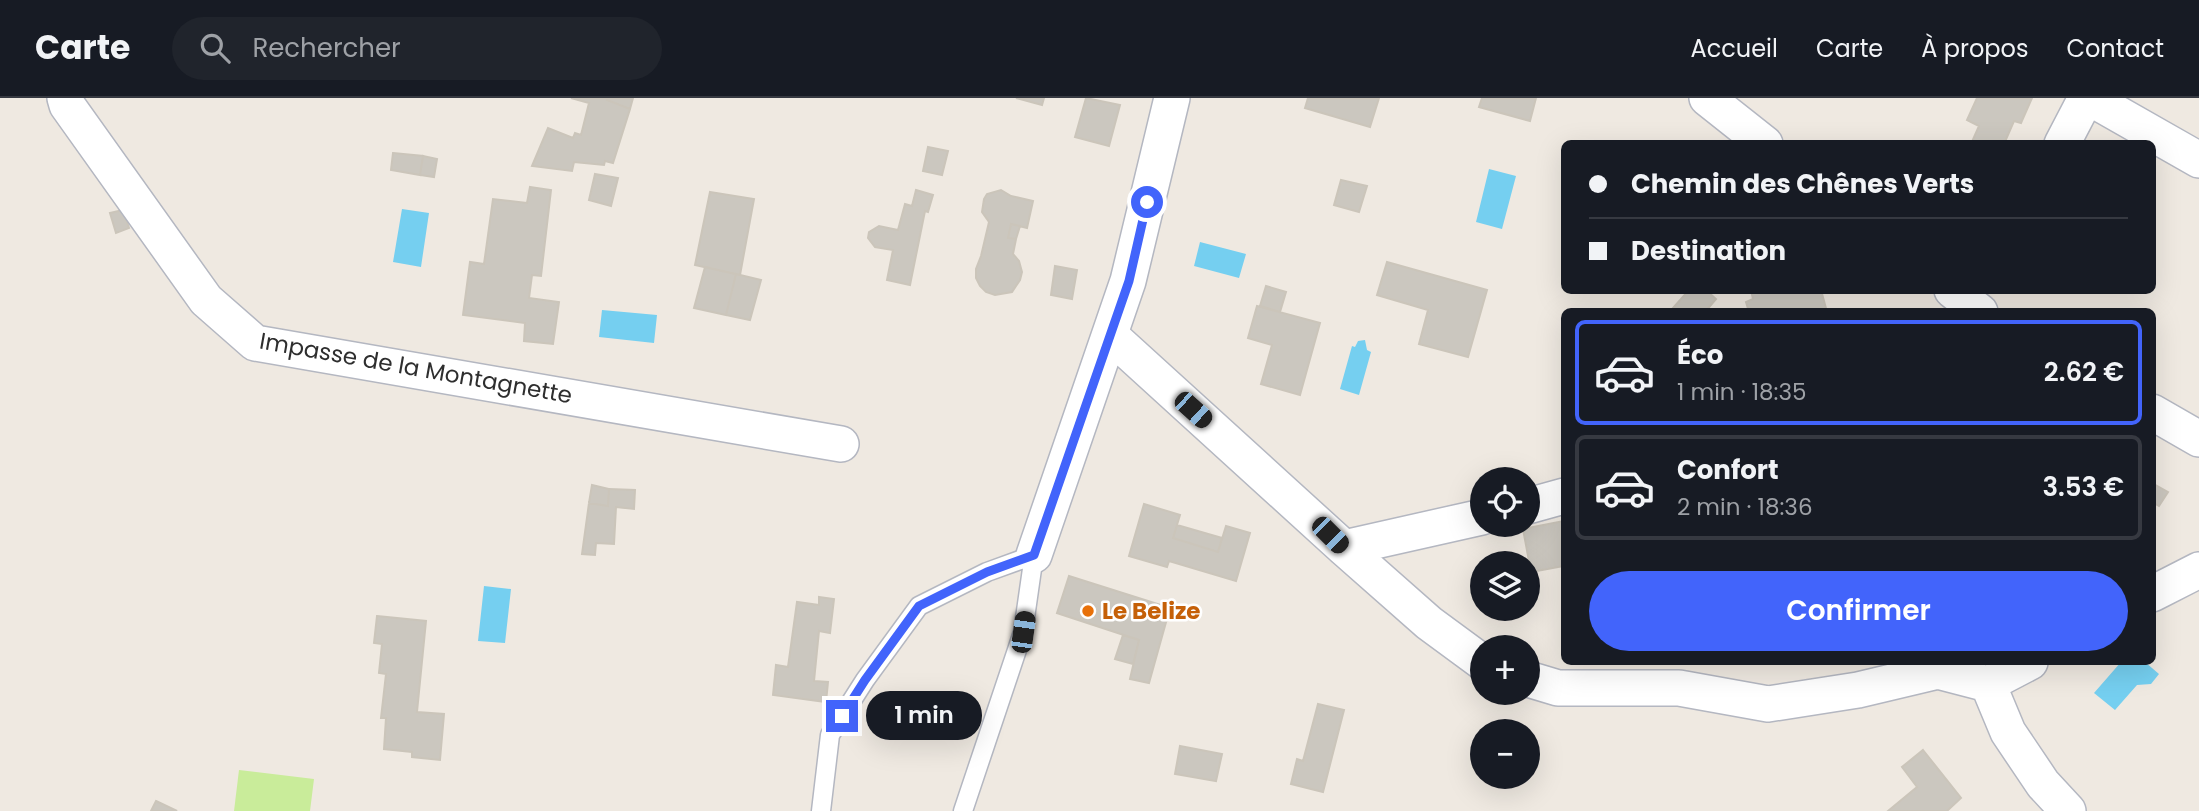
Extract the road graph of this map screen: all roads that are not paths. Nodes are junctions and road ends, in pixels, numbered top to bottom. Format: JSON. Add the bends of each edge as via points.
{"nodes":[{"id":1,"x":1172,"y":98,"type":"edge"},
{"id":2,"x":1707,"y":98,"type":"edge"},
{"id":3,"x":2088,"y":98,"type":"edge"},
{"id":4,"x":69,"y":100,"type":"edge"},
{"id":5,"x":1760,"y":140,"type":"edge"},
{"id":6,"x":2064,"y":140,"type":"edge"},
{"id":7,"x":2199,"y":160,"type":"edge"},
{"id":8,"x":1111,"y":336,"type":"junction"},
{"id":9,"x":2156,"y":414,"type":"edge"},
{"id":10,"x":2199,"y":439,"type":"edge"},
{"id":11,"x":841,"y":444,"type":"dead end"},
{"id":12,"x":1561,"y":497,"type":"edge"},
{"id":13,"x":1540,"y":503,"type":"edge"},
{"id":14,"x":1470,"y":520,"type":"edge"},
{"id":15,"x":1344,"y":548,"type":"junction"},
{"id":16,"x":1034,"y":555,"type":"junction"},
{"id":17,"x":2199,"y":570,"type":"edge"},
{"id":18,"x":2156,"y":592,"type":"edge"},
{"id":19,"x":1470,"y":653,"type":"edge"},
{"id":20,"x":2025,"y":665,"type":"edge"},
{"id":21,"x":1540,"y":683,"type":"edge"},
{"id":22,"x":1988,"y":684,"type":"junction"},
{"id":23,"x":821,"y":811,"type":"edge"},
{"id":24,"x":963,"y":811,"type":"edge"},
{"id":25,"x":2068,"y":811,"type":"edge"}],
"edges":[{"from":1,"to":8,"type":"street","via":[[1129,281]]},
{"from":2,"to":5,"type":"street"},
{"from":3,"to":6,"type":"street"},
{"from":3,"to":7,"type":"street"},
{"from":4,"to":11,"type":"street","name":"Impasse de la Montagnette","via":[[206,300],[255,343]]},
{"from":8,"to":15,"type":"street"},
{"from":8,"to":16,"type":"street"},
{"from":9,"to":10,"type":"street"},
{"from":12,"to":13,"type":"street"},
{"from":14,"to":15,"type":"street"},
{"from":15,"to":19,"type":"street"},
{"from":16,"to":23,"type":"lane","via":[[987,572],[919,606],[830,735]]},
{"from":16,"to":24,"type":"lane","via":[[1023,632]]},
{"from":17,"to":18,"type":"street"},
{"from":20,"to":22,"type":"street"},
{"from":21,"to":22,"type":"street","via":[[1558,688],[1679,688],[1769,704],[1938,671]]},
{"from":22,"to":25,"type":"street","via":[[2008,732]]}]}
